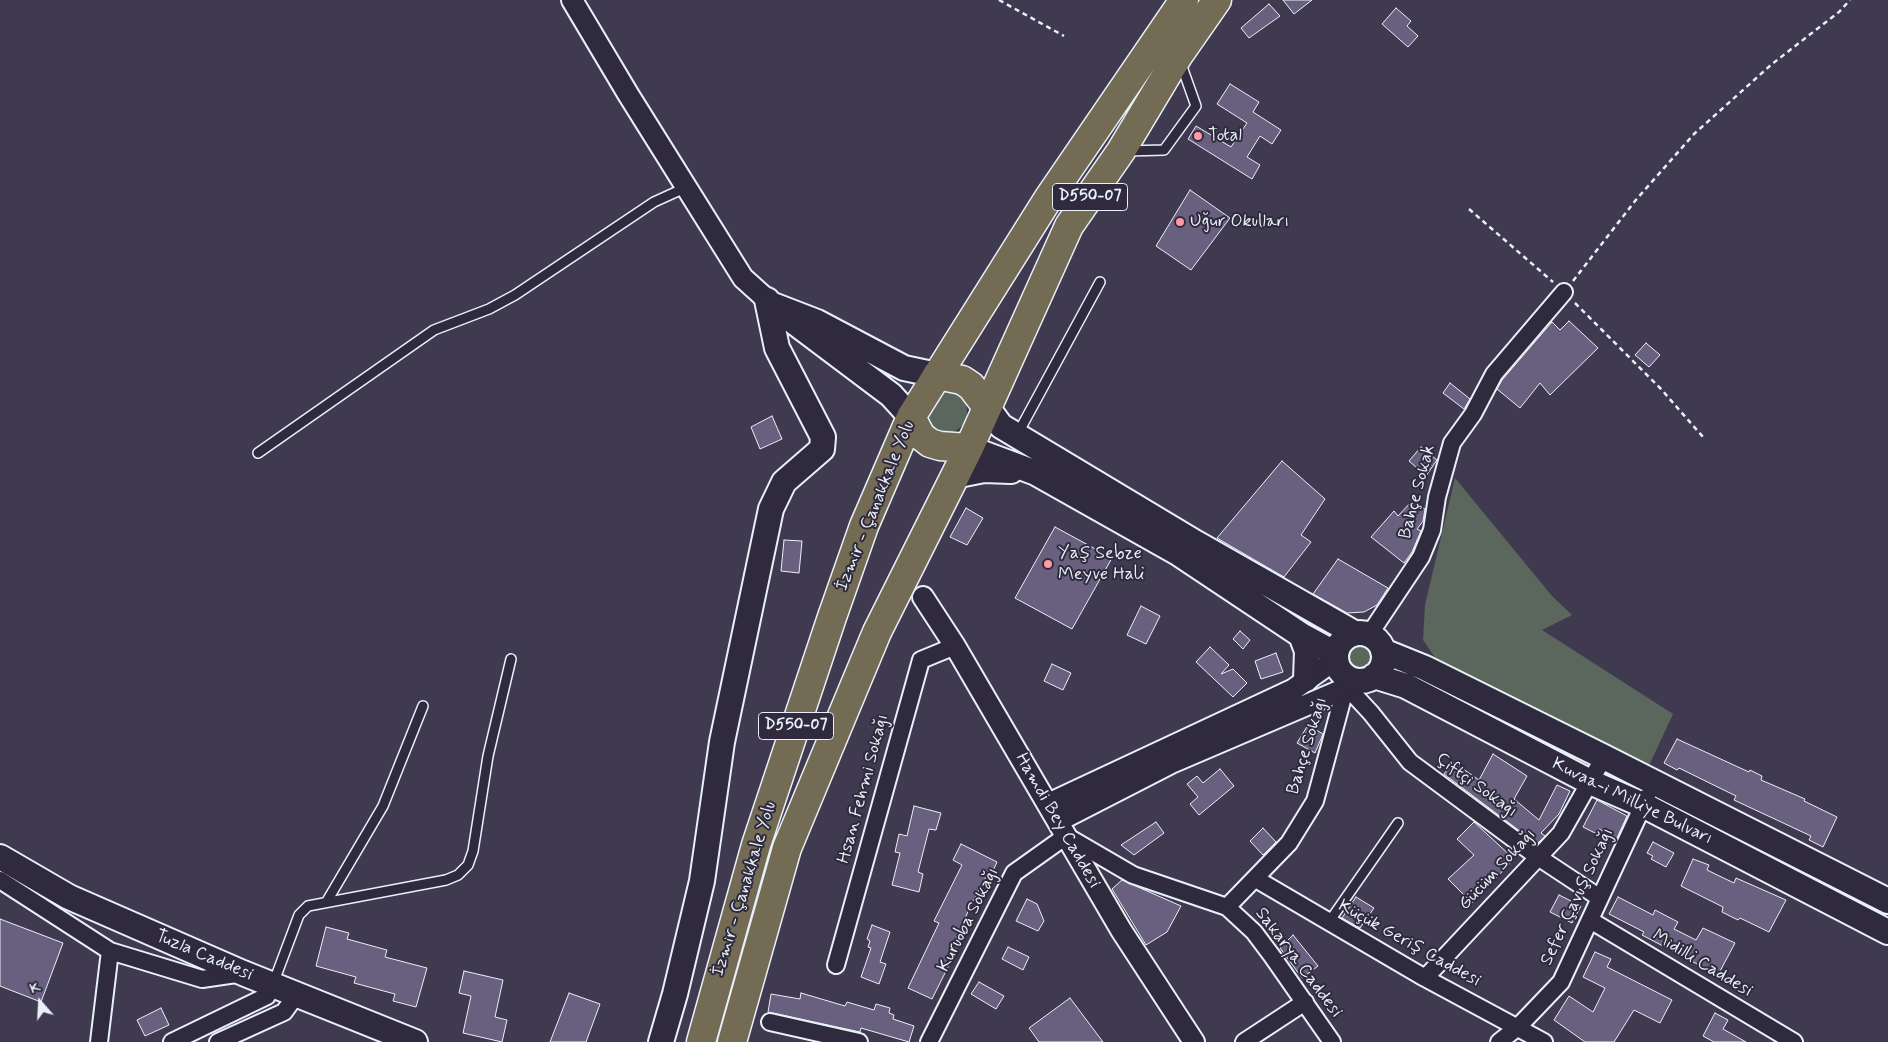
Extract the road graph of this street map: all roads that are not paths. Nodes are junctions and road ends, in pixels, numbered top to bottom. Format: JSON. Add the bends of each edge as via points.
{"nodes":[{"id":1,"x":572,"y":0,"type":"edge"},
{"id":2,"x":1184,"y":0,"type":"edge"},
{"id":3,"x":1216,"y":0,"type":"edge"},
{"id":4,"x":1178,"y":56,"type":"junction"},
{"id":5,"x":1121,"y":151,"type":"junction"},
{"id":6,"x":687,"y":187,"type":"junction"},
{"id":7,"x":1100,"y":282,"type":"dead end"},
{"id":8,"x":1564,"y":292,"type":"road end"},
{"id":9,"x":770,"y":303,"type":"junction"},
{"id":10,"x":808,"y":335,"type":"junction"},
{"id":11,"x":780,"y":354,"type":"junction"},
{"id":12,"x":937,"y":375,"type":"junction"},
{"id":13,"x":987,"y":407,"type":"junction"},
{"id":14,"x":911,"y":417,"type":"junction"},
{"id":15,"x":1017,"y":434,"type":"junction"},
{"id":16,"x":969,"y":448,"type":"junction"},
{"id":17,"x":258,"y":453,"type":"dead end"},
{"id":18,"x":1036,"y":473,"type":"junction"},
{"id":19,"x":954,"y":476,"type":"junction"},
{"id":20,"x":923,"y":597,"type":"dead end"},
{"id":21,"x":1301,"y":635,"type":"junction"},
{"id":22,"x":1369,"y":640,"type":"junction"},
{"id":23,"x":955,"y":646,"type":"junction"},
{"id":24,"x":1336,"y":657,"type":"junction"},
{"id":25,"x":511,"y":659,"type":"dead end"},
{"id":26,"x":1306,"y":679,"type":"junction"},
{"id":27,"x":1362,"y":681,"type":"junction"},
{"id":28,"x":423,"y":706,"type":"dead end"},
{"id":29,"x":1604,"y":757,"type":"junction"},
{"id":30,"x":1590,"y":782,"type":"junction"},
{"id":31,"x":1654,"y":782,"type":"junction"},
{"id":32,"x":1048,"y":804,"type":"junction"},
{"id":33,"x":1643,"y":805,"type":"junction"},
{"id":34,"x":1398,"y":823,"type":"dead end"},
{"id":35,"x":1062,"y":828,"type":"junction"},
{"id":36,"x":1538,"y":856,"type":"junction"},
{"id":37,"x":0,"y":857,"type":"edge"},
{"id":38,"x":1256,"y":879,"type":"junction"},
{"id":39,"x":0,"y":880,"type":"edge"},
{"id":40,"x":1600,"y":898,"type":"junction"},
{"id":41,"x":327,"y":901,"type":"junction"},
{"id":42,"x":1888,"y":901,"type":"edge"},
{"id":43,"x":1227,"y":908,"type":"junction"},
{"id":44,"x":1590,"y":920,"type":"junction"},
{"id":45,"x":1329,"y":922,"type":"junction"},
{"id":46,"x":1888,"y":932,"type":"edge"},
{"id":47,"x":110,"y":951,"type":"junction"},
{"id":48,"x":836,"y":965,"type":"dead end"},
{"id":49,"x":243,"y":973,"type":"junction"},
{"id":50,"x":1424,"y":978,"type":"junction"},
{"id":51,"x":272,"y":985,"type":"junction"},
{"id":52,"x":297,"y":994,"type":"junction"},
{"id":53,"x":1305,"y":1002,"type":"junction"},
{"id":54,"x":770,"y":1022,"type":"dead end"},
{"id":55,"x":1518,"y":1027,"type":"junction"},
{"id":56,"x":841,"y":1040,"type":"edge"},
{"id":57,"x":99,"y":1042,"type":"edge"},
{"id":58,"x":172,"y":1042,"type":"edge"},
{"id":59,"x":218,"y":1042,"type":"edge"},
{"id":60,"x":415,"y":1042,"type":"edge"},
{"id":61,"x":661,"y":1042,"type":"edge"},
{"id":62,"x":701,"y":1042,"type":"edge"},
{"id":63,"x":732,"y":1042,"type":"edge"},
{"id":64,"x":859,"y":1042,"type":"edge"},
{"id":65,"x":929,"y":1042,"type":"edge"},
{"id":66,"x":1194,"y":1042,"type":"edge"},
{"id":67,"x":1244,"y":1042,"type":"edge"},
{"id":68,"x":1332,"y":1042,"type":"edge"},
{"id":69,"x":1499,"y":1042,"type":"edge"},
{"id":70,"x":1544,"y":1042,"type":"edge"},
{"id":71,"x":1794,"y":1042,"type":"edge"}],
"edges":[{"from":1,"to":6,"type":"street"},
{"from":2,"to":12,"type":"highway","name":"İzmir - Çanakkale Yolu","number":"D550-07","via":[[1048,199]]},
{"from":3,"to":4,"type":"highway","name":"İzmir - Çanakkale Yolu","number":"D550-07"},
{"from":4,"to":5,"type":"highway","name":"İzmir - Çanakkale Yolu","number":"D550-07"},
{"from":4,"to":5,"type":"lane","via":[[1196,106],[1164,150]]},
{"from":5,"to":13,"type":"highway","name":"İzmir - Çanakkale Yolu","number":"D550-07","via":[[1069,226]]},
{"from":6,"to":9,"type":"street","via":[[744,278]]},
{"from":6,"to":17,"type":"lane","via":[[654,202],[515,295],[434,330]]},
{"from":7,"to":15,"type":"lane"},
{"from":8,"to":22,"type":"street","name":"Bahçe Sokak","via":[[1494,374],[1473,414],[1452,443],[1436,497],[1432,530],[1421,557]]},
{"from":9,"to":10,"type":"main road"},
{"from":9,"to":11,"type":"main road"},
{"from":9,"to":12,"type":"main road","via":[[817,322],[904,368]]},
{"from":10,"to":11,"type":"main road","via":[[787,334],[782,339]]},
{"from":10,"to":14,"type":"main road","via":[[891,395]]},
{"from":11,"to":61,"type":"main road","via":[[823,437],[822,449],[784,482],[771,509],[722,742],[702,881],[676,994]]},
{"from":12,"to":13,"type":"highway","via":[[962,380],[971,386]]},
{"from":12,"to":14,"type":"highway","name":"İzmir - Çanakkale Yolu"},
{"from":13,"to":15,"type":"main road","name":"Kuvaa-i Milliye Bulvarı","via":[[1001,426]]},
{"from":13,"to":16,"type":"highway","name":"İzmir - Çanakkale Yolu"},
{"from":14,"to":16,"type":"highway","via":[[918,432],[930,443]]},
{"from":14,"to":62,"type":"highway","name":"İzmir - Çanakkale Yolu","number":"D550-07","via":[[864,526],[829,627],[756,845]]},
{"from":15,"to":22,"type":"main road","name":"Kuvaa-i Milliye Bulvarı","via":[[1196,543]]},
{"from":16,"to":18,"type":"main road"},
{"from":16,"to":19,"type":"highway","name":"İzmir - Çanakkale Yolu","number":"D550-07"},
{"from":18,"to":19,"type":"main road","via":[[984,470]]},
{"from":18,"to":21,"type":"main road","via":[[1178,553]]},
{"from":19,"to":63,"type":"highway","name":"İzmir - Çanakkale Yolu","number":"D550-07","via":[[877,632],[787,848]]},
{"from":20,"to":23,"type":"street","name":"Hamdi Bey Caddesi"},
{"from":21,"to":24,"type":"main road"},
{"from":21,"to":26,"type":"main road","via":[[1307,651]]},
{"from":22,"to":24,"type":"main road","via":[[1341,641]]},
{"from":22,"to":27,"type":"main road","via":[[1382,664]]},
{"from":22,"to":29,"type":"main road","name":"Kuvaa-i Milliye Bulvarı"},
{"from":23,"to":32,"type":"street","name":"Hamdi Bey Caddesi"},
{"from":23,"to":48,"type":"street","name":"Hsan Fehmi Sokağı","via":[[921,660]]},
{"from":24,"to":26,"type":"street"},
{"from":24,"to":27,"type":"main road","via":[[1338,667],[1349,678]]},
{"from":25,"to":41,"type":"lane","via":[[488,756],[468,865],[458,875],[446,880]]},
{"from":26,"to":32,"type":"street","via":[[1294,689]]},
{"from":27,"to":30,"type":"main road","name":"Kuvaa-i Milliye Bulvarı","via":[[1406,686]]},
{"from":27,"to":35,"type":"street","via":[[1171,763]]},
{"from":27,"to":36,"type":"street","name":"Çiftçi Sokağı","via":[[1371,712],[1410,762]]},
{"from":27,"to":38,"type":"street","name":"Bahçe Sokağı","via":[[1315,801],[1290,843]]},
{"from":28,"to":41,"type":"lane","via":[[383,806]]},
{"from":29,"to":30,"type":"street","name":"Gücüm Sokağı"},
{"from":29,"to":31,"type":"main road","name":"Kuvaa-i Milliye Bulvarı"},
{"from":30,"to":33,"type":"main road","name":"Kuvaa-i Milliye Bulvarı"},
{"from":30,"to":36,"type":"street","name":"Gücüm Sokağı","via":[[1561,833]]},
{"from":31,"to":33,"type":"street","name":"Sefer Çavuş Sokağı"},
{"from":31,"to":42,"type":"main road","name":"Kuvaa-i Milliye Bulvarı"},
{"from":32,"to":35,"type":"street","name":"Hamdi Bey Caddesi"},
{"from":33,"to":40,"type":"street","name":"Sefer Çavuş Sokağı"},
{"from":33,"to":46,"type":"main road","name":"Kuvaa-i Milliye Bulvarı"},
{"from":34,"to":45,"type":"lane"},
{"from":35,"to":43,"type":"street","name":"Sakarya Caddesi","via":[[1133,875]]},
{"from":35,"to":65,"type":"street","name":"Kuruoba Sokağı","via":[[1014,873]]},
{"from":35,"to":66,"type":"street","name":"Hamdi Bey Caddesi","via":[[1121,930]]},
{"from":36,"to":40,"type":"street","name":"Çiftçi Sokağı"},
{"from":36,"to":50,"type":"street","name":"Gücüm Sokağı"},
{"from":37,"to":49,"type":"main road","name":"Tuzla Caddesi","via":[[68,897]]},
{"from":38,"to":43,"type":"street","name":"Bahçe Sokağı"},
{"from":38,"to":45,"type":"street","name":"Küçük Geriş Caddesi"},
{"from":39,"to":47,"type":"street"},
{"from":40,"to":44,"type":"street","name":"Sefer Çavuş Sokağı"},
{"from":41,"to":51,"type":"lane","via":[[308,906],[299,915]]},
{"from":43,"to":53,"type":"street","name":"Sakarya Caddesi","via":[[1254,932]]},
{"from":44,"to":55,"type":"street","name":"Sefer Çavuş Sokağı","via":[[1561,982]]},
{"from":44,"to":71,"type":"street","name":"Midilli Caddesi"},
{"from":45,"to":50,"type":"street","name":"Küçük Geriş Caddesi"},
{"from":47,"to":49,"type":"street","via":[[202,979]]},
{"from":47,"to":57,"type":"street"},
{"from":49,"to":51,"type":"main road","name":"Tuzla Caddesi"},
{"from":50,"to":55,"type":"street","name":"Küçük Geriş Caddesi"},
{"from":51,"to":52,"type":"main road","name":"Tuzla Caddesi"},
{"from":51,"to":58,"type":"street","via":[[267,996]]},
{"from":52,"to":59,"type":"street","via":[[284,1012]]},
{"from":52,"to":60,"type":"main road","name":"Tuzla Caddesi"},
{"from":53,"to":67,"type":"street"},
{"from":53,"to":68,"type":"street","name":"Sakarya Caddesi"},
{"from":54,"to":56,"type":"street"},
{"from":55,"to":69,"type":"street","name":"Sefer Çavuş Sokağı"},
{"from":55,"to":70,"type":"street","name":"Küçük Geriş Caddesi"},
{"from":56,"to":64,"type":"street"}]}
